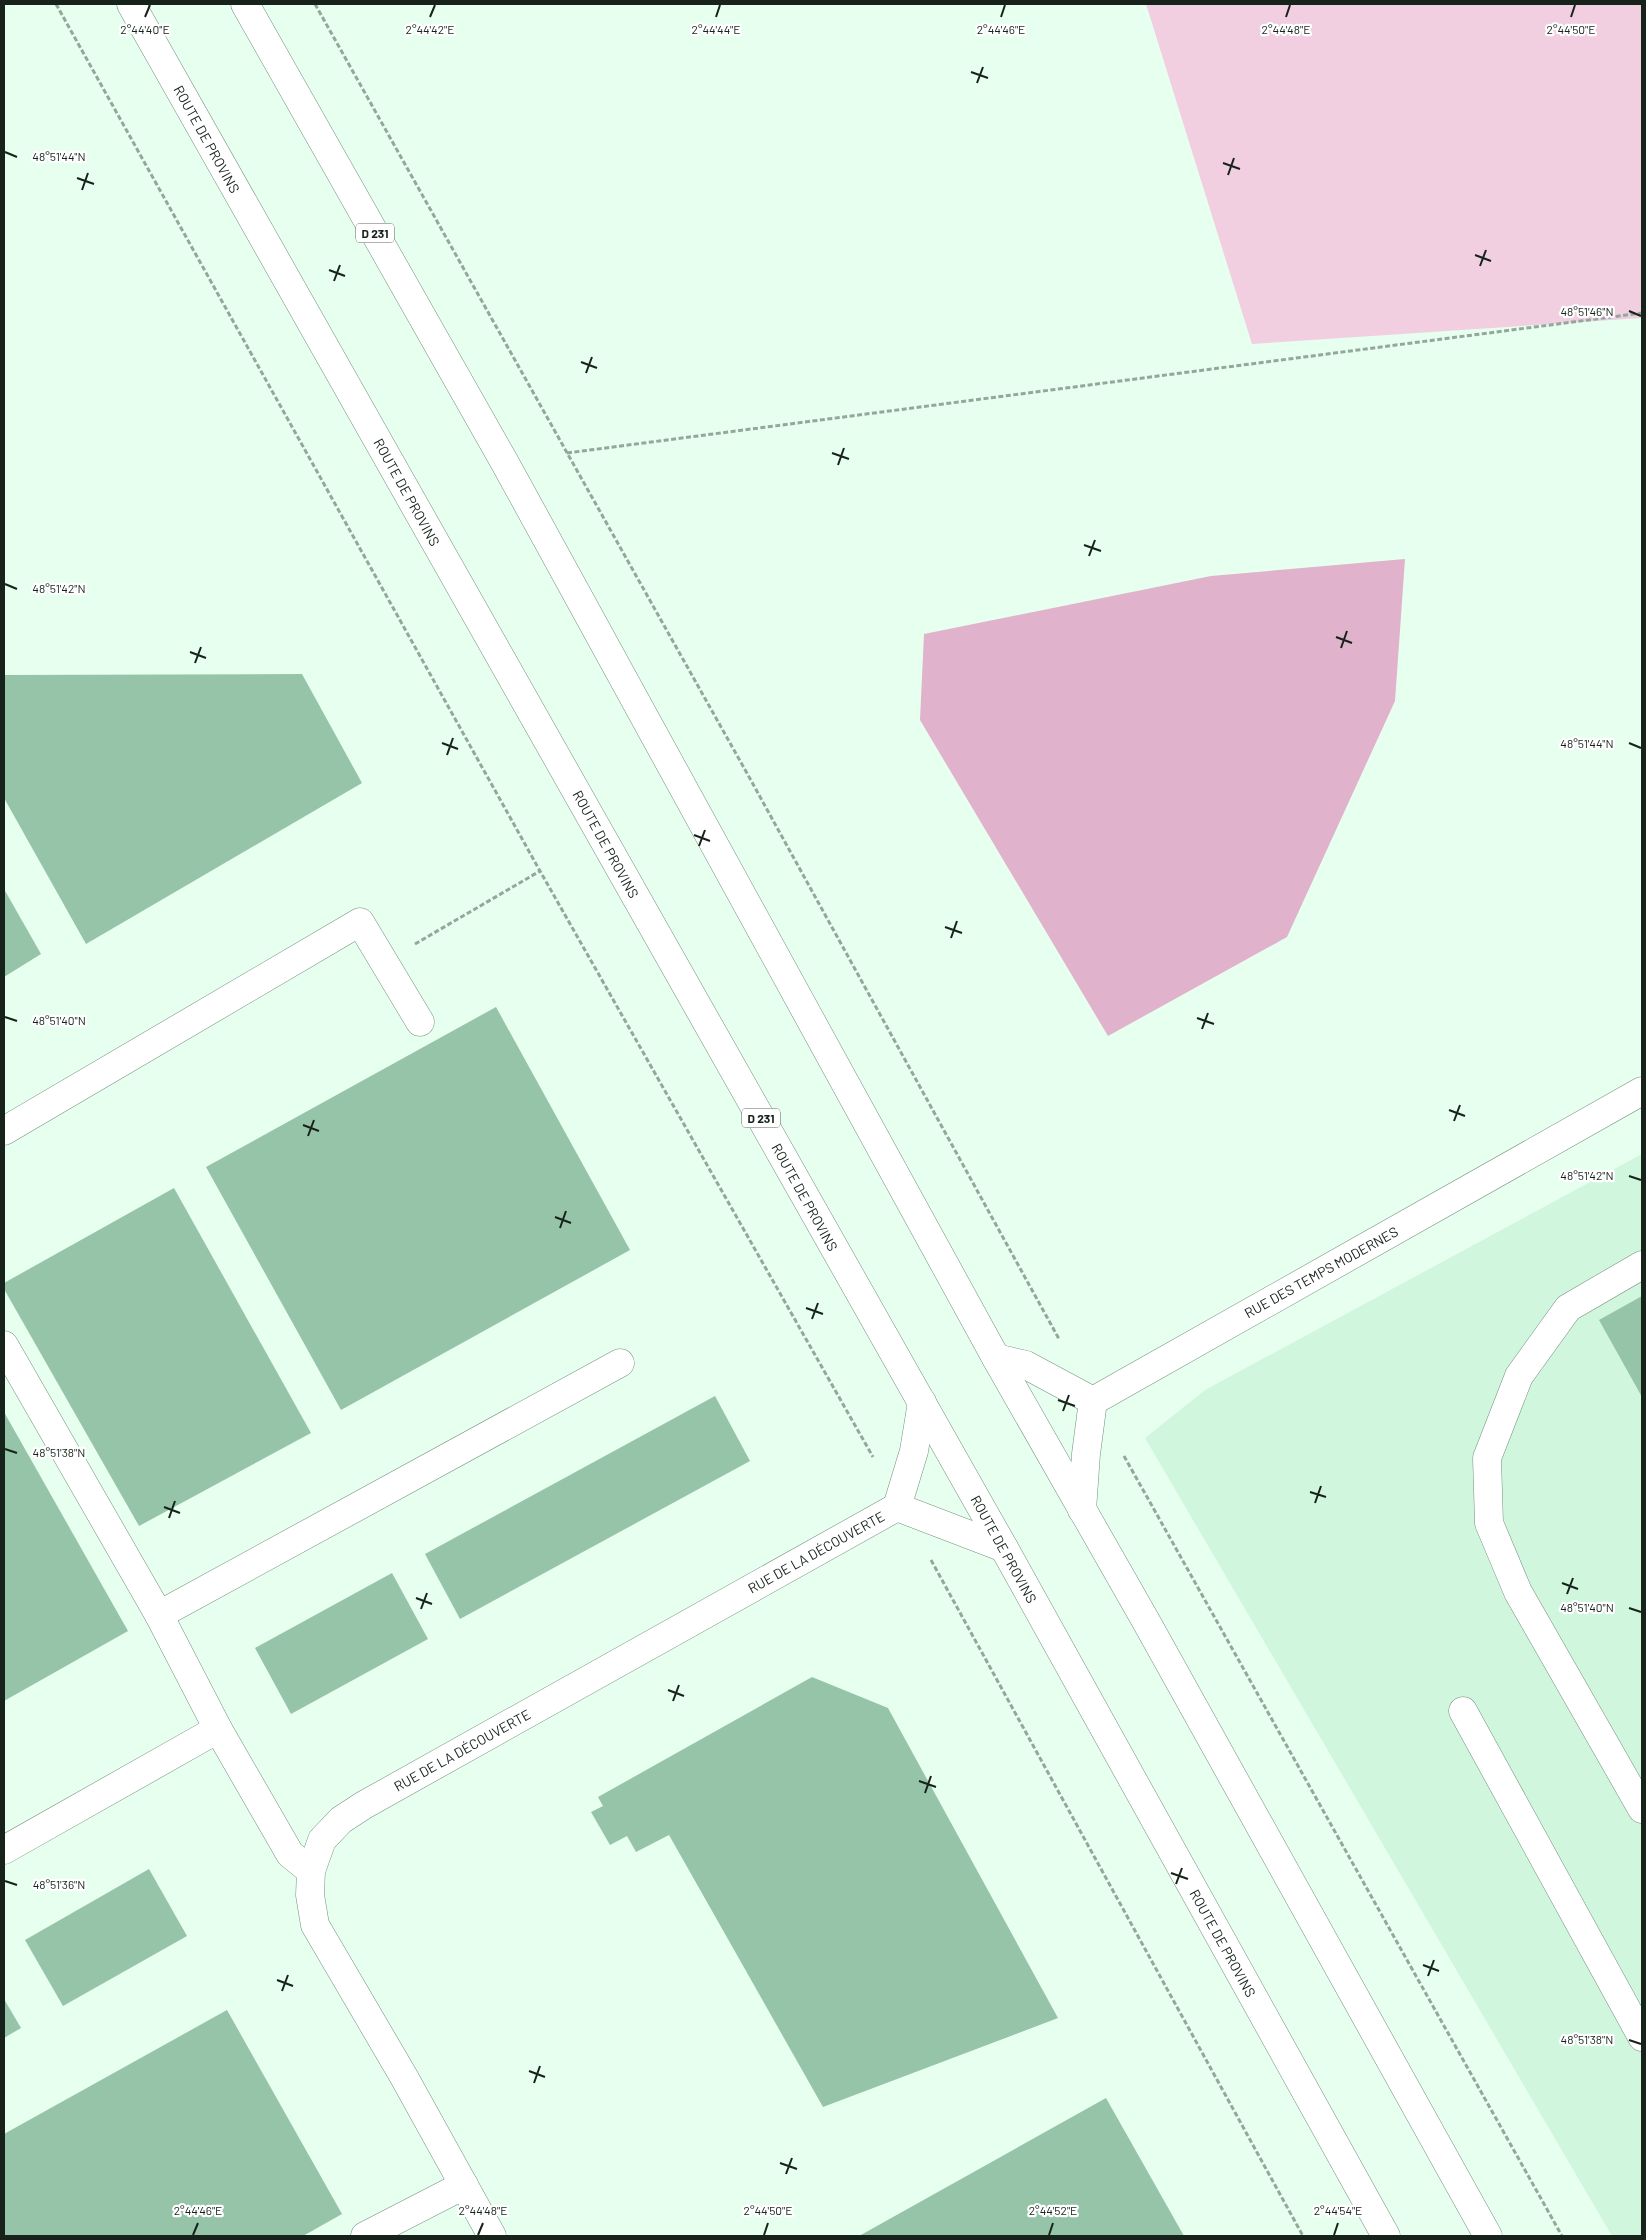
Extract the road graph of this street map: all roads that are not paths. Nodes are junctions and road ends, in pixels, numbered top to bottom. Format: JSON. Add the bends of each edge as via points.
{"nodes":[{"id":1,"x":131,"y":4,"type":"edge"},
{"id":2,"x":245,"y":4,"type":"edge"},
{"id":3,"x":420,"y":1022,"type":"dead end"},
{"id":4,"x":1642,"y":1091,"type":"edge"},
{"id":5,"x":4,"y":1131,"type":"edge"},
{"id":6,"x":1642,"y":1265,"type":"edge"},
{"id":7,"x":4,"y":1345,"type":"edge"},
{"id":8,"x":996,"y":1358,"type":"junction"},
{"id":9,"x":620,"y":1363,"type":"dead end"},
{"id":10,"x":1093,"y":1401,"type":"junction"},
{"id":11,"x":922,"y":1402,"type":"junction"},
{"id":12,"x":897,"y":1507,"type":"junction"},
{"id":13,"x":1082,"y":1510,"type":"junction"},
{"id":14,"x":1004,"y":1548,"type":"junction"},
{"id":15,"x":159,"y":1615,"type":"junction"},
{"id":16,"x":1463,"y":1711,"type":"dead end"},
{"id":17,"x":218,"y":1729,"type":"junction"},
{"id":18,"x":1642,"y":1809,"type":"edge"},
{"id":19,"x":4,"y":1850,"type":"edge"},
{"id":20,"x":311,"y":1871,"type":"junction"},
{"id":21,"x":1642,"y":2037,"type":"edge"},
{"id":22,"x":464,"y":2185,"type":"junction"},
{"id":23,"x":365,"y":2236,"type":"edge"},
{"id":24,"x":492,"y":2236,"type":"edge"},
{"id":25,"x":1386,"y":2236,"type":"edge"},
{"id":26,"x":1488,"y":2236,"type":"edge"}],
"edges":[{"from":1,"to":11,"type":"main road","name":"ROUTE DE PROVINS","number":"D 231"},
{"from":2,"to":8,"type":"main road","number":"D 231","via":[[505,463]]},
{"from":3,"to":5,"type":"main road","via":[[360,922]]},
{"from":4,"to":10,"type":"main road","name":"RUE DES TEMPS MODERNES"},
{"from":6,"to":18,"type":"main road","via":[[1568,1308],[1519,1376],[1487,1458],[1489,1523],[1518,1592]]},
{"from":7,"to":15,"type":"main road"},
{"from":8,"to":10,"type":"main road","via":[[1026,1365]]},
{"from":8,"to":13,"type":"main road","number":"D 231"},
{"from":9,"to":15,"type":"main road"},
{"from":10,"to":13,"type":"main road"},
{"from":11,"to":12,"type":"main road","via":[[914,1451]]},
{"from":11,"to":14,"type":"main road","name":"ROUTE DE PROVINS","number":"D 231"},
{"from":12,"to":14,"type":"main road","name":"RUE DE LA DÉCOUVERTE"},
{"from":12,"to":20,"type":"main road","name":"RUE DE LA DÉCOUVERTE","via":[[364,1804],[341,1820],[322,1840]]},
{"from":13,"to":26,"type":"main road","number":"D 231"},
{"from":14,"to":25,"type":"main road","name":"ROUTE DE PROVINS","number":"D 231"},
{"from":15,"to":17,"type":"main road"},
{"from":16,"to":21,"type":"main road"},
{"from":17,"to":19,"type":"main road"},
{"from":17,"to":20,"type":"main road","via":[[290,1854]]},
{"from":20,"to":22,"type":"main road","name":"RUE DE LA DÉCOUVERTE","via":[[310,1895],[315,1925]]},
{"from":22,"to":23,"type":"main road"},
{"from":22,"to":24,"type":"main road","name":"RUE DE LA DÉCOUVERTE"}]}
